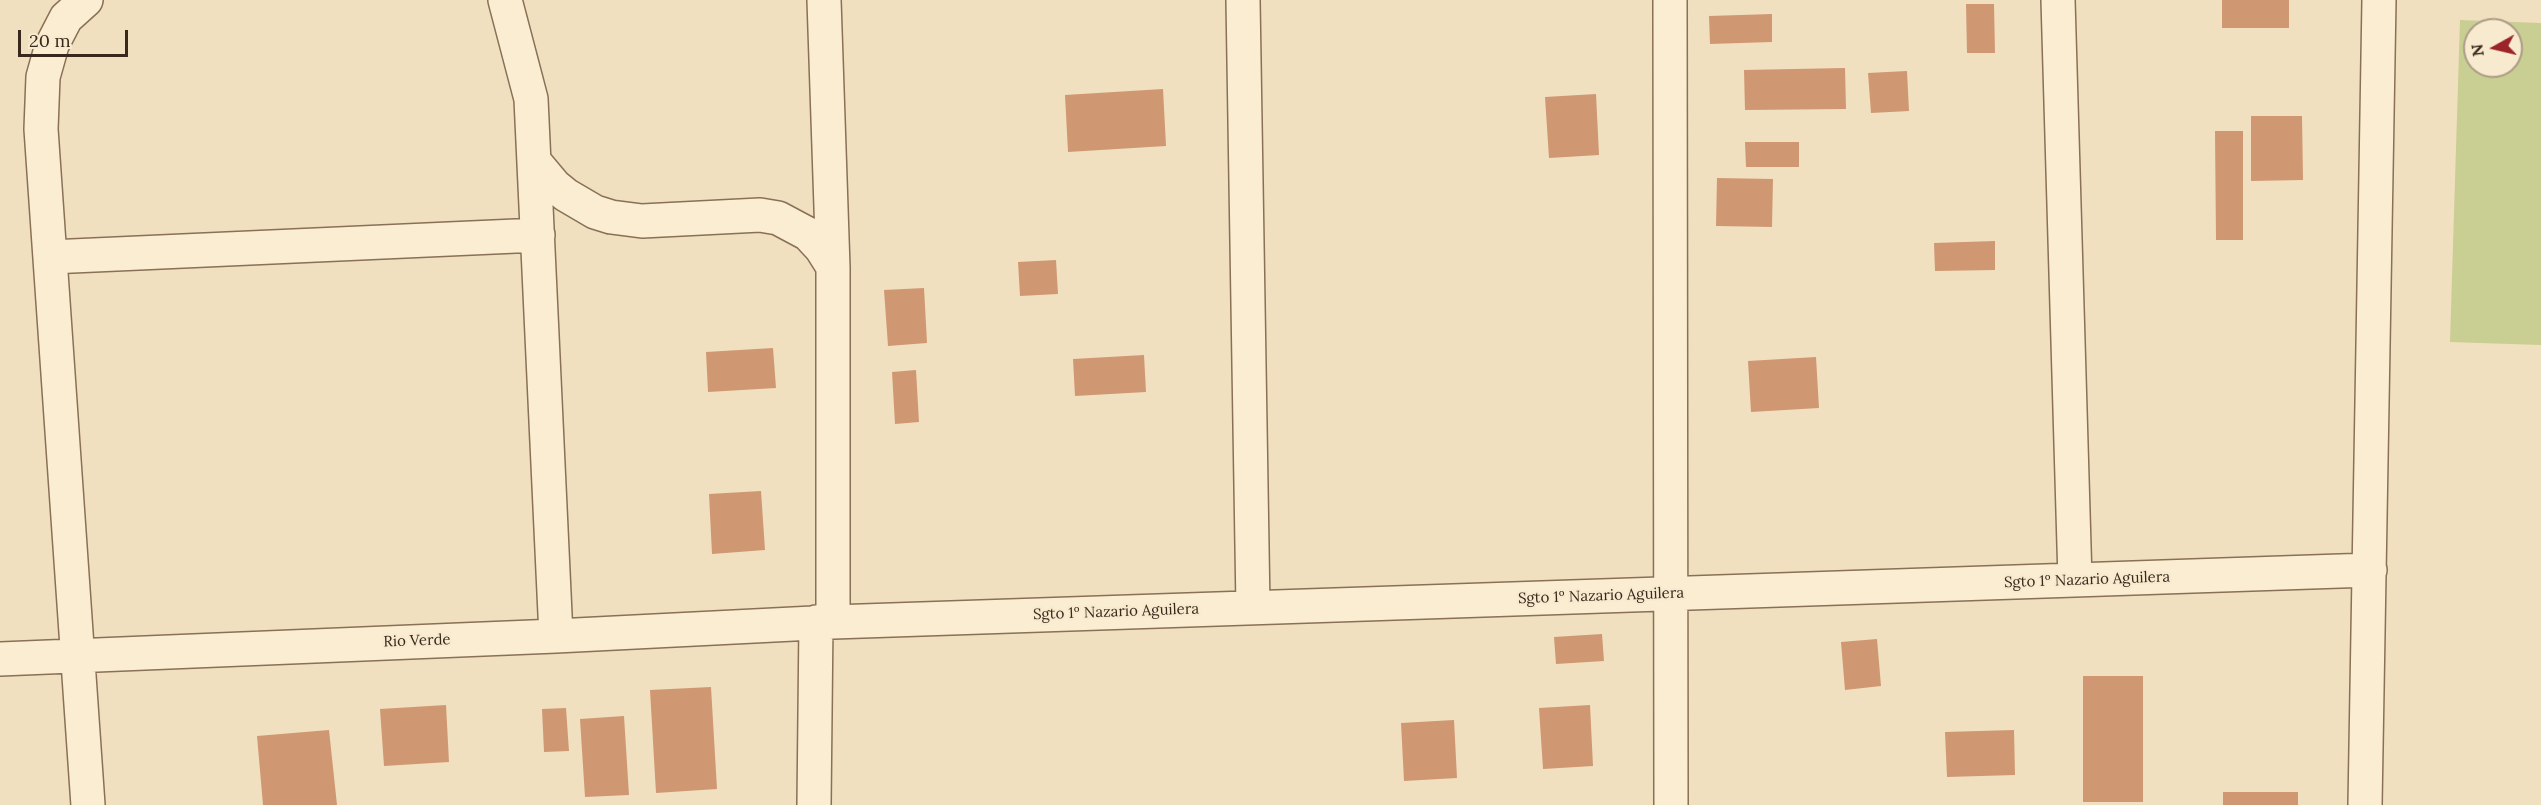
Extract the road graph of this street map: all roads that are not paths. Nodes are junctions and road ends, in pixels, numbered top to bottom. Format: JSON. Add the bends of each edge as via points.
{"nodes":[{"id":1,"x":86,"y":0,"type":"edge"},
{"id":2,"x":505,"y":0,"type":"edge"},
{"id":3,"x":824,"y":0,"type":"edge"},
{"id":4,"x":1243,"y":0,"type":"edge"},
{"id":5,"x":1670,"y":0,"type":"edge"},
{"id":6,"x":2058,"y":0,"type":"edge"},
{"id":7,"x":2379,"y":0,"type":"edge"},
{"id":8,"x":534,"y":161,"type":"junction"},
{"id":9,"x":538,"y":235,"type":"junction"},
{"id":10,"x":50,"y":258,"type":"junction"},
{"id":11,"x":832,"y":267,"type":"junction"},
{"id":12,"x":2370,"y":570,"type":"junction"},
{"id":13,"x":2075,"y":580,"type":"junction"},
{"id":14,"x":1671,"y":594,"type":"junction"},
{"id":15,"x":1253,"y":607,"type":"junction"},
{"id":16,"x":824,"y":622,"type":"junction"},
{"id":17,"x":556,"y":636,"type":"junction"},
{"id":18,"x":79,"y":654,"type":"junction"},
{"id":19,"x":0,"y":659,"type":"edge"},
{"id":20,"x":88,"y":805,"type":"edge"},
{"id":21,"x":814,"y":805,"type":"edge"},
{"id":22,"x":1671,"y":805,"type":"edge"},
{"id":23,"x":2365,"y":805,"type":"edge"}],
"edges":[{"from":1,"to":10,"type":"street","via":[[66,18],[52,45],[43,77],[41,129]]},
{"from":2,"to":8,"type":"street","via":[[531,99]]},
{"from":3,"to":11,"type":"street"},
{"from":4,"to":15,"type":"street"},
{"from":5,"to":14,"type":"street"},
{"from":6,"to":13,"type":"street"},
{"from":7,"to":12,"type":"street"},
{"from":8,"to":9,"type":"street"},
{"from":8,"to":11,"type":"street","via":[[566,195],[611,217],[642,221],[760,215],[778,218],[808,234]]},
{"from":9,"to":10,"type":"street"},
{"from":9,"to":17,"type":"street"},
{"from":10,"to":18,"type":"street"},
{"from":11,"to":16,"type":"street"},
{"from":12,"to":13,"type":"street","name":"Sgto 1º Nazario Aguilera"},
{"from":12,"to":23,"type":"street"},
{"from":13,"to":14,"type":"street","name":"Sgto 1º Nazario Aguilera"},
{"from":14,"to":15,"type":"street","name":"Sgto 1º Nazario Aguilera"},
{"from":14,"to":22,"type":"street"},
{"from":15,"to":16,"type":"street","name":"Sgto 1º Nazario Aguilera"},
{"from":16,"to":17,"type":"street","name":"Rio Verde"},
{"from":16,"to":21,"type":"street"},
{"from":17,"to":18,"type":"street","name":"Rio Verde"},
{"from":18,"to":19,"type":"street","name":"Rio Verde"},
{"from":18,"to":20,"type":"street"}]}
